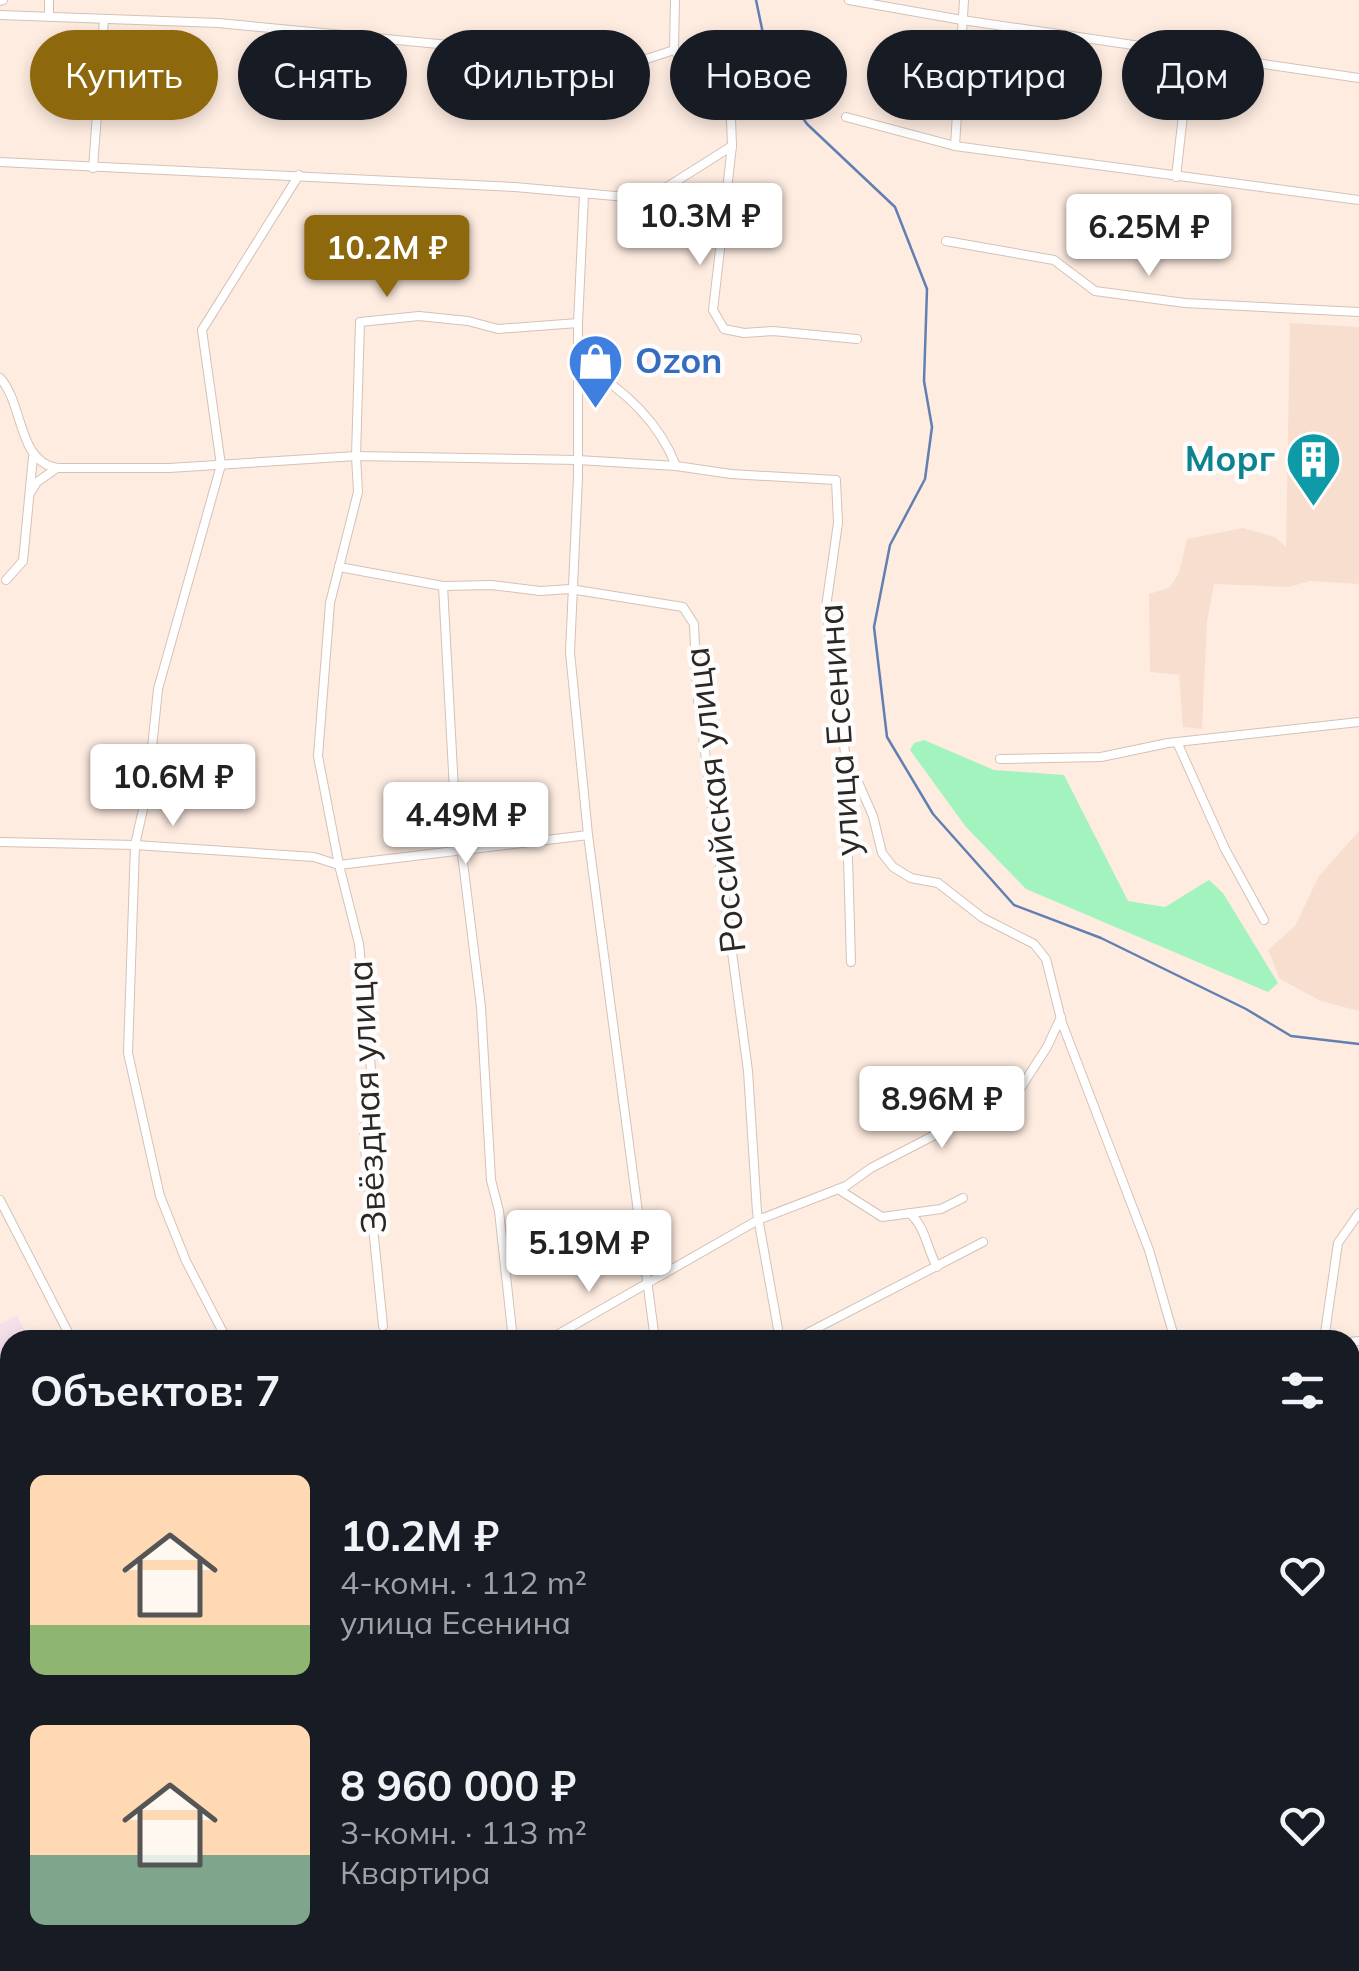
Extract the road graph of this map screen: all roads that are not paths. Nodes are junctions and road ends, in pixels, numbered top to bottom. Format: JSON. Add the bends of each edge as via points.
{"nodes":[{"id":1,"x":49,"y":0,"type":"edge"},
{"id":2,"x":674,"y":0,"type":"edge"},
{"id":3,"x":849,"y":0,"type":"edge"},
{"id":4,"x":964,"y":0,"type":"edge"},
{"id":5,"x":0,"y":15,"type":"edge"},
{"id":6,"x":50,"y":17,"type":"junction"},
{"id":7,"x":104,"y":19,"type":"junction"},
{"id":8,"x":962,"y":20,"type":"junction"},
{"id":9,"x":674,"y":30,"type":"edge"},
{"id":10,"x":1122,"y":43,"type":"edge"},
{"id":11,"x":670,"y":51,"type":"edge"},
{"id":12,"x":1264,"y":64,"type":"edge"},
{"id":13,"x":1359,"y":78,"type":"edge"},
{"id":14,"x":847,"y":117,"type":"edge"},
{"id":15,"x":731,"y":120,"type":"edge"},
{"id":16,"x":1182,"y":120,"type":"edge"},
{"id":17,"x":732,"y":146,"type":"junction"},
{"id":18,"x":955,"y":146,"type":"junction"},
{"id":19,"x":0,"y":162,"type":"edge"},
{"id":20,"x":93,"y":168,"type":"junction"},
{"id":21,"x":300,"y":175,"type":"junction"},
{"id":22,"x":1176,"y":177,"type":"junction"},
{"id":23,"x":584,"y":195,"type":"junction"},
{"id":24,"x":1359,"y":200,"type":"edge"},
{"id":25,"x":946,"y":241,"type":"dead end"},
{"id":26,"x":1359,"y":312,"type":"edge"},
{"id":27,"x":578,"y":323,"type":"junction"},
{"id":28,"x":857,"y":339,"type":"dead end"},
{"id":29,"x":579,"y":363,"type":"junction"},
{"id":30,"x":0,"y":378,"type":"edge"},
{"id":31,"x":356,"y":456,"type":"junction"},
{"id":32,"x":33,"y":457,"type":"junction"},
{"id":33,"x":578,"y":460,"type":"junction"},
{"id":34,"x":221,"y":464,"type":"junction"},
{"id":35,"x":676,"y":466,"type":"junction"},
{"id":36,"x":56,"y":468,"type":"junction"},
{"id":37,"x":28,"y":496,"type":"junction"},
{"id":38,"x":340,"y":567,"type":"junction"},
{"id":39,"x":6,"y":580,"type":"dead end"},
{"id":40,"x":442,"y":586,"type":"junction"},
{"id":41,"x":570,"y":589,"type":"junction"},
{"id":42,"x":1359,"y":722,"type":"edge"},
{"id":43,"x":1177,"y":742,"type":"junction"},
{"id":44,"x":845,"y":753,"type":"junction"},
{"id":45,"x":1000,"y":758,"type":"dead end"},
{"id":46,"x":588,"y":835,"type":"junction"},
{"id":47,"x":0,"y":842,"type":"edge"},
{"id":48,"x":135,"y":844,"type":"junction"},
{"id":49,"x":464,"y":848,"type":"junction"},
{"id":50,"x":339,"y":865,"type":"junction"},
{"id":51,"x":1264,"y":920,"type":"dead end"},
{"id":52,"x":851,"y":962,"type":"dead end"},
{"id":53,"x":1061,"y":1017,"type":"junction"},
{"id":54,"x":838,"y":1189,"type":"junction"},
{"id":55,"x":963,"y":1198,"type":"dead end"},
{"id":56,"x":0,"y":1200,"type":"edge"},
{"id":57,"x":909,"y":1213,"type":"junction"},
{"id":58,"x":1359,"y":1213,"type":"edge"},
{"id":59,"x":758,"y":1220,"type":"junction"},
{"id":60,"x":984,"y":1242,"type":"dead end"},
{"id":61,"x":937,"y":1266,"type":"junction"},
{"id":62,"x":648,"y":1283,"type":"junction"},
{"id":63,"x":383,"y":1326,"type":"dead end"},
{"id":64,"x":67,"y":1330,"type":"edge"},
{"id":65,"x":222,"y":1330,"type":"edge"},
{"id":66,"x":512,"y":1330,"type":"edge"},
{"id":67,"x":566,"y":1330,"type":"edge"},
{"id":68,"x":654,"y":1330,"type":"edge"},
{"id":69,"x":778,"y":1330,"type":"edge"},
{"id":70,"x":813,"y":1330,"type":"edge"},
{"id":71,"x":1173,"y":1330,"type":"edge"},
{"id":72,"x":1325,"y":1330,"type":"edge"}],
"edges":[{"from":1,"to":6,"type":"street"},
{"from":2,"to":9,"type":"street"},
{"from":3,"to":8,"type":"street"},
{"from":4,"to":8,"type":"street"},
{"from":5,"to":6,"type":"street"},
{"from":6,"to":7,"type":"street"},
{"from":7,"to":11,"type":"street","via":[[218,23],[628,65]]},
{"from":7,"to":20,"type":"street"},
{"from":8,"to":10,"type":"street"},
{"from":8,"to":18,"type":"street"},
{"from":12,"to":13,"type":"street"},
{"from":14,"to":18,"type":"street"},
{"from":15,"to":17,"type":"street"},
{"from":16,"to":22,"type":"street"},
{"from":17,"to":23,"type":"street","via":[[648,198]]},
{"from":17,"to":28,"type":"street","via":[[713,310],[724,328]]},
{"from":18,"to":22,"type":"street"},
{"from":19,"to":20,"type":"street"},
{"from":20,"to":21,"type":"street"},
{"from":21,"to":23,"type":"street"},
{"from":21,"to":34,"type":"street","via":[[202,330]]},
{"from":22,"to":24,"type":"street"},
{"from":23,"to":27,"type":"street"},
{"from":25,"to":26,"type":"street","via":[[1054,260],[1096,291]]},
{"from":27,"to":29,"type":"street"},
{"from":27,"to":31,"type":"street","via":[[498,328],[418,316],[360,322]]},
{"from":29,"to":33,"type":"street"},
{"from":29,"to":35,"type":"street","via":[[642,411]]},
{"from":30,"to":32,"type":"street"},
{"from":31,"to":33,"type":"street","name":"улица Есенина"},
{"from":31,"to":34,"type":"street","name":"улица Есенина"},
{"from":31,"to":38,"type":"street","name":"Звёздная улица","via":[[358,492]]},
{"from":32,"to":36,"type":"street","name":"улица Есенина"},
{"from":32,"to":37,"type":"street"},
{"from":33,"to":35,"type":"street","name":"улица Есенина"},
{"from":33,"to":41,"type":"street"},
{"from":34,"to":36,"type":"street","name":"улица Есенина"},
{"from":34,"to":48,"type":"street","via":[[158,688]]},
{"from":35,"to":44,"type":"street","name":"улица Есенина","via":[[836,480],[838,522],[826,607]]},
{"from":36,"to":37,"type":"street"},
{"from":37,"to":39,"type":"street","via":[[23,561]]},
{"from":38,"to":40,"type":"street","name":"Российская улица"},
{"from":38,"to":50,"type":"street","name":"Звёздная улица","via":[[330,604],[318,756]]},
{"from":40,"to":41,"type":"street","name":"Российская улица"},
{"from":40,"to":49,"type":"street","via":[[454,790]]},
{"from":41,"to":46,"type":"street"},
{"from":41,"to":59,"type":"street","name":"Российская улица","via":[[683,607],[694,624],[697,692],[748,1071]]},
{"from":42,"to":43,"type":"street"},
{"from":43,"to":45,"type":"street","via":[[1101,756]]},
{"from":43,"to":51,"type":"street"},
{"from":44,"to":52,"type":"street","name":"улица Есенина"},
{"from":44,"to":53,"type":"street","via":[[893,867],[938,884],[982,918],[1034,944],[1046,959]]},
{"from":46,"to":49,"type":"street"},
{"from":46,"to":62,"type":"street"},
{"from":47,"to":48,"type":"street"},
{"from":48,"to":50,"type":"street","via":[[314,857]]},
{"from":48,"to":65,"type":"street","via":[[128,1053],[160,1196]]},
{"from":49,"to":50,"type":"street"},
{"from":49,"to":66,"type":"street","via":[[491,1180]]},
{"from":50,"to":63,"type":"street","name":"Звёздная улица","via":[[362,968],[373,1090],[365,1148]]},
{"from":53,"to":54,"type":"street","via":[[1018,1092]]},
{"from":53,"to":71,"type":"street"},
{"from":54,"to":57,"type":"street","via":[[882,1217]]},
{"from":54,"to":59,"type":"street"},
{"from":55,"to":57,"type":"street"},
{"from":56,"to":64,"type":"street"},
{"from":57,"to":61,"type":"street","via":[[920,1222]]},
{"from":58,"to":72,"type":"street","via":[[1338,1243]]},
{"from":59,"to":62,"type":"street"},
{"from":59,"to":69,"type":"street","name":"Российская улица"},
{"from":60,"to":61,"type":"street"},
{"from":61,"to":70,"type":"street"},
{"from":62,"to":67,"type":"street"},
{"from":62,"to":68,"type":"street"}]}
